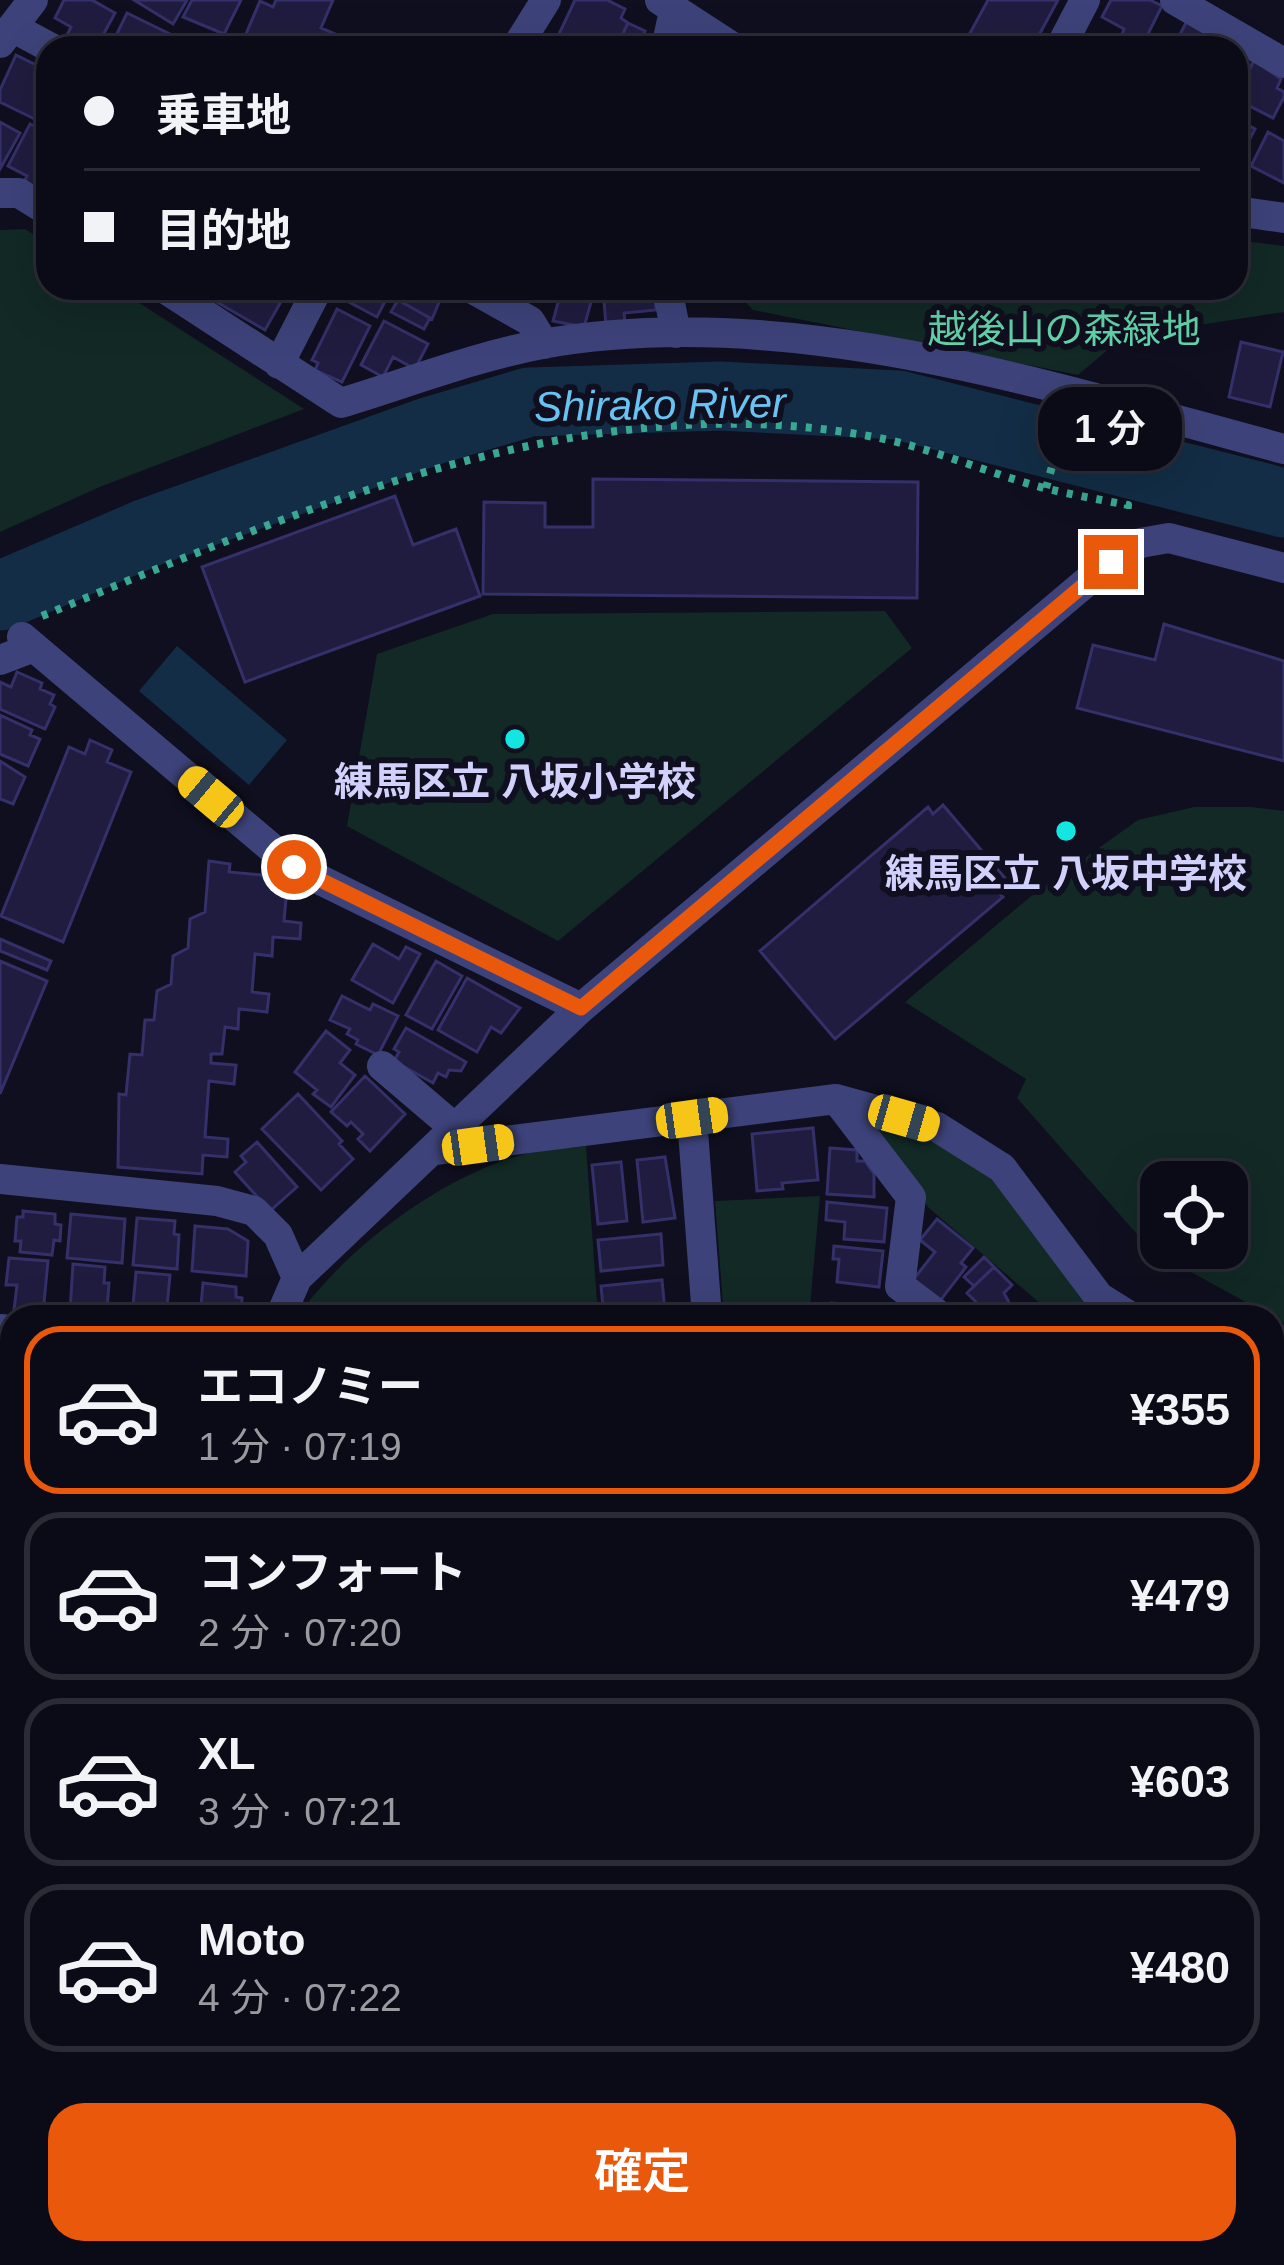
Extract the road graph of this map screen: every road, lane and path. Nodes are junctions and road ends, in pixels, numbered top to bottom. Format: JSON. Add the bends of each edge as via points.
{"nodes":[{"id":1,"x":546,"y":0,"type":"edge"},
{"id":2,"x":1085,"y":0,"type":"edge"},
{"id":3,"x":1175,"y":0,"type":"edge"},
{"id":4,"x":667,"y":5,"type":"edge"},
{"id":5,"x":524,"y":36,"type":"edge"},
{"id":6,"x":666,"y":36,"type":"edge"},
{"id":7,"x":715,"y":36,"type":"edge"},
{"id":8,"x":1066,"y":36,"type":"edge"},
{"id":9,"x":1237,"y":36,"type":"edge"},
{"id":10,"x":1248,"y":42,"type":"edge"},
{"id":11,"x":1284,"y":63,"type":"edge"},
{"id":12,"x":0,"y":193,"type":"edge"},
{"id":13,"x":36,"y":204,"type":"edge"},
{"id":14,"x":1248,"y":214,"type":"edge"},
{"id":15,"x":1284,"y":218,"type":"edge"},
{"id":16,"x":182,"y":300,"type":"edge"},
{"id":17,"x":312,"y":300,"type":"edge"},
{"id":18,"x":492,"y":300,"type":"edge"},
{"id":19,"x":670,"y":300,"type":"edge"},
{"id":20,"x":676,"y":333,"type":"junction"},
{"id":21,"x":544,"y":344,"type":"junction"},
{"id":22,"x":279,"y":364,"type":"junction"},
{"id":23,"x":1067,"y":413,"type":"dead end"},
{"id":24,"x":1284,"y":449,"type":"edge"},
{"id":25,"x":1047,"y":485,"type":"junction"},
{"id":26,"x":1139,"y":543,"type":"junction"},
{"id":27,"x":1284,"y":568,"type":"edge"},
{"id":28,"x":19,"y":648,"type":"edge"},
{"id":29,"x":581,"y":1008,"type":"junction"},
{"id":30,"x":382,"y":1066,"type":"dead end"},
{"id":31,"x":836,"y":1099,"type":"junction"},
{"id":32,"x":692,"y":1118,"type":"junction"},
{"id":33,"x":446,"y":1140,"type":"junction"},
{"id":34,"x":0,"y":1179,"type":"edge"},
{"id":35,"x":297,"y":1278,"type":"junction"},
{"id":36,"x":285,"y":1305,"type":"edge"},
{"id":37,"x":706,"y":1305,"type":"edge"},
{"id":38,"x":925,"y":1305,"type":"edge"},
{"id":39,"x":1111,"y":1305,"type":"edge"}],
"edges":[{"from":1,"to":5,"type":"street"},
{"from":2,"to":8,"type":"street"},
{"from":3,"to":9,"type":"street"},
{"from":4,"to":6,"type":"street"},
{"from":4,"to":7,"type":"street"},
{"from":10,"to":11,"type":"street"},
{"from":12,"to":13,"type":"street"},
{"from":14,"to":15,"type":"street"},
{"from":16,"to":22,"type":"street"},
{"from":17,"to":22,"type":"street"},
{"from":18,"to":21,"type":"street","via":[[530,321]]},
{"from":19,"to":20,"type":"street"},
{"from":20,"to":21,"type":"street"},
{"from":20,"to":24,"type":"street","via":[[737,332],[966,364]]},
{"from":21,"to":22,"type":"street","via":[[341,403]]},
{"from":23,"to":25,"type":"path"},
{"from":25,"to":26,"type":"path","via":[[1128,505]]},
{"from":25,"to":28,"type":"path","via":[[874,436],[783,427],[710,423],[547,440],[374,488],[156,569],[34,619]]},
{"from":26,"to":27,"type":"street","via":[[1169,538]]},
{"from":26,"to":29,"type":"street"},
{"from":28,"to":29,"type":"street","via":[[294,867]]},
{"from":29,"to":33,"type":"street"},
{"from":30,"to":33,"type":"street"},
{"from":31,"to":32,"type":"street"},
{"from":31,"to":38,"type":"street","via":[[911,1197],[900,1286]]},
{"from":31,"to":39,"type":"street","via":[[937,1127],[1002,1168]]},
{"from":32,"to":33,"type":"street"},
{"from":32,"to":37,"type":"street"},
{"from":33,"to":35,"type":"street"},
{"from":34,"to":35,"type":"street","via":[[254,1211],[278,1235]]},
{"from":35,"to":36,"type":"street"}]}
